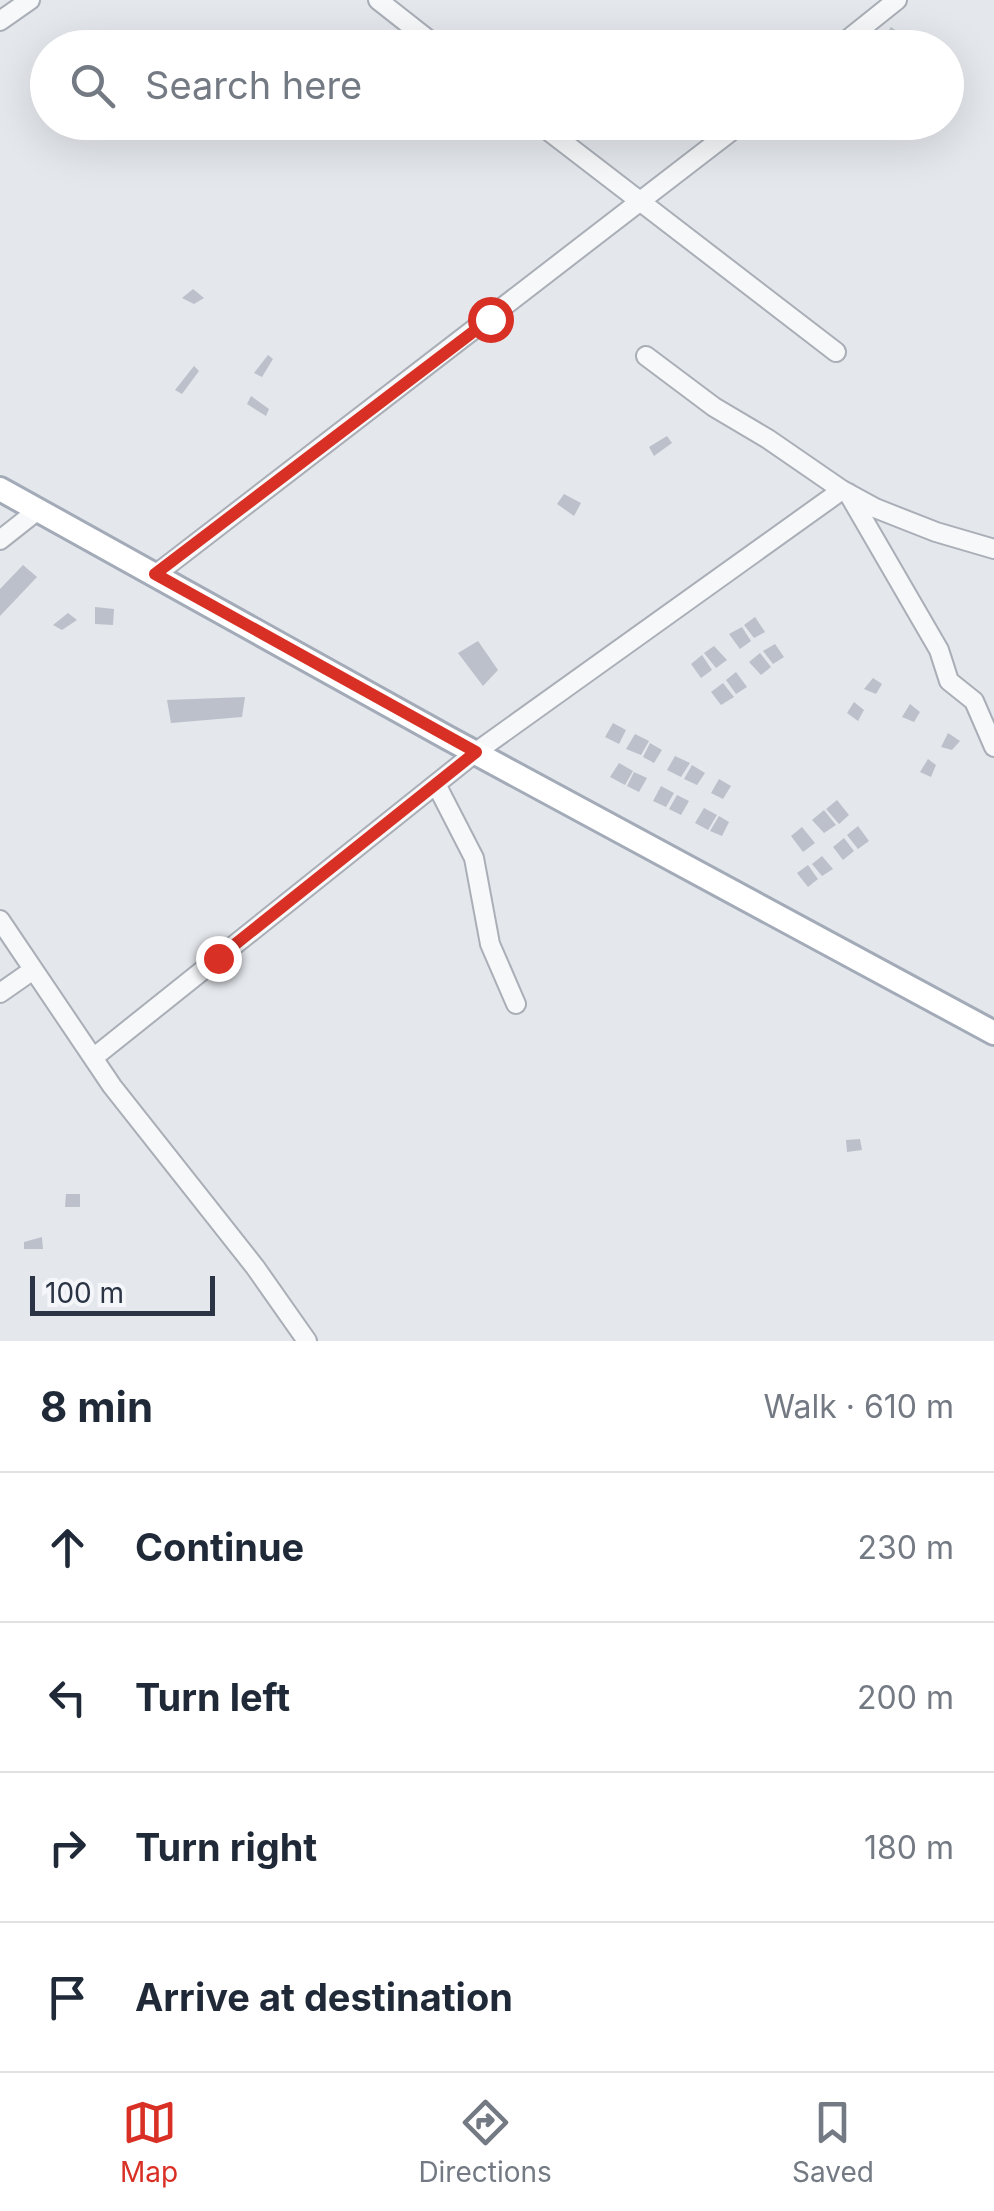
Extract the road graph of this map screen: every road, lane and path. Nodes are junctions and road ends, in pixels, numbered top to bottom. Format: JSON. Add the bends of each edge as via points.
{"nodes":[{"id":1,"x":30,"y":0,"type":"edge"},
{"id":2,"x":378,"y":0,"type":"edge"},
{"id":3,"x":897,"y":0,"type":"edge"},
{"id":4,"x":0,"y":21,"type":"edge"},
{"id":5,"x":417,"y":30,"type":"edge"},
{"id":6,"x":860,"y":30,"type":"edge"},
{"id":7,"x":560,"y":140,"type":"edge"},
{"id":8,"x":721,"y":140,"type":"edge"},
{"id":9,"x":642,"y":203,"type":"junction"},
{"id":10,"x":836,"y":352,"type":"dead end"},
{"id":11,"x":646,"y":356,"type":"dead end"},
{"id":12,"x":0,"y":490,"type":"edge"},
{"id":13,"x":845,"y":491,"type":"junction"},
{"id":14,"x":38,"y":510,"type":"junction"},
{"id":15,"x":0,"y":540,"type":"edge"},
{"id":16,"x":994,"y":549,"type":"edge"},
{"id":17,"x":155,"y":574,"type":"junction"},
{"id":18,"x":994,"y":748,"type":"edge"},
{"id":19,"x":476,"y":752,"type":"junction"},
{"id":20,"x":436,"y":784,"type":"junction"},
{"id":21,"x":0,"y":920,"type":"edge"},
{"id":22,"x":33,"y":970,"type":"junction"},
{"id":23,"x":0,"y":993,"type":"edge"},
{"id":24,"x":516,"y":1004,"type":"dead end"},
{"id":25,"x":994,"y":1033,"type":"edge"},
{"id":26,"x":93,"y":1058,"type":"junction"},
{"id":27,"x":307,"y":1341,"type":"edge"}],
"edges":[{"from":1,"to":4,"type":"street"},
{"from":2,"to":5,"type":"street"},
{"from":3,"to":6,"type":"street"},
{"from":7,"to":9,"type":"street"},
{"from":8,"to":9,"type":"street"},
{"from":9,"to":10,"type":"street"},
{"from":9,"to":17,"type":"street"},
{"from":11,"to":13,"type":"street"},
{"from":12,"to":14,"type":"main road"},
{"from":13,"to":16,"type":"street","via":[[936,532]]},
{"from":13,"to":18,"type":"street","via":[[939,650],[949,681],[974,701]]},
{"from":13,"to":19,"type":"street"},
{"from":14,"to":15,"type":"street"},
{"from":14,"to":17,"type":"main road"},
{"from":17,"to":19,"type":"main road"},
{"from":19,"to":20,"type":"street"},
{"from":19,"to":25,"type":"main road"},
{"from":20,"to":24,"type":"street","via":[[474,858],[490,944]]},
{"from":20,"to":26,"type":"street"},
{"from":21,"to":22,"type":"street"},
{"from":22,"to":23,"type":"street"},
{"from":22,"to":26,"type":"street"},
{"from":26,"to":27,"type":"street"}]}
